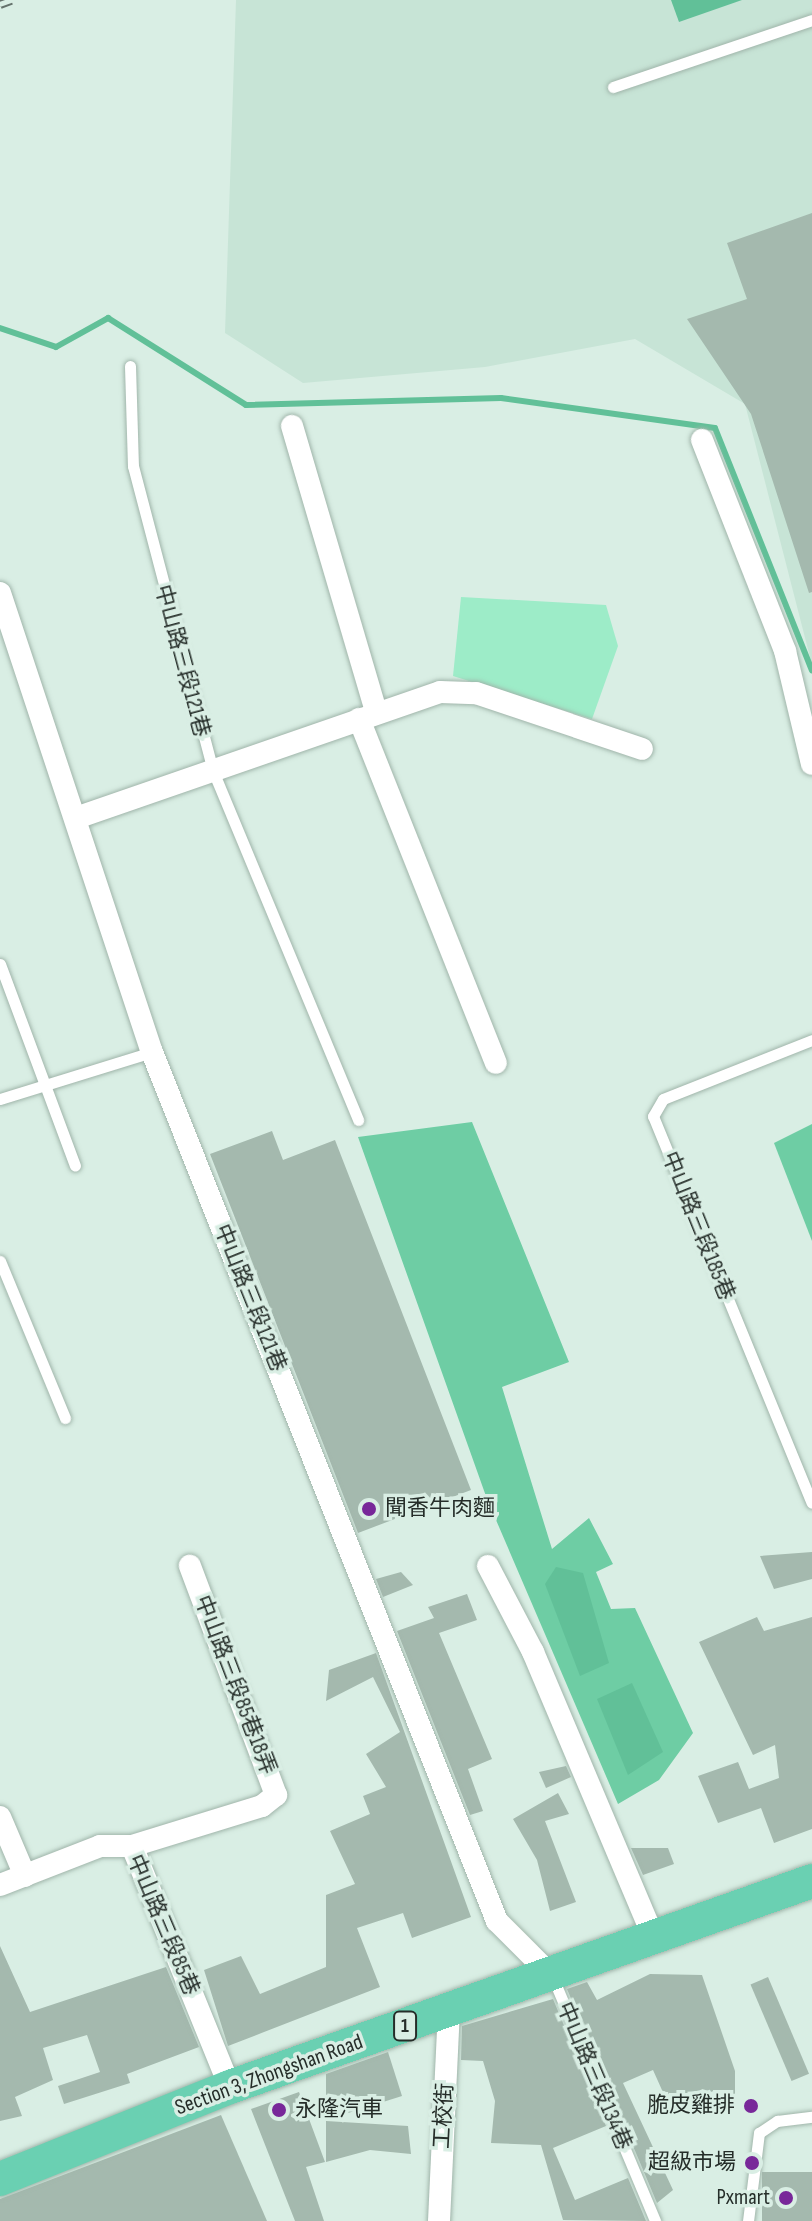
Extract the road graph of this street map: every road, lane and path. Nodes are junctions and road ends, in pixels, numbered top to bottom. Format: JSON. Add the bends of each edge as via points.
{"nodes":[{"id":1,"x":812,"y":20,"type":"edge"},
{"id":2,"x":613,"y":87,"type":"dead end"},
{"id":3,"x":130,"y":366,"type":"dead end"},
{"id":4,"x":292,"y":426,"type":"dead end"},
{"id":5,"x":702,"y":440,"type":"dead end"},
{"id":6,"x":0,"y":593,"type":"edge"},
{"id":7,"x":368,"y":715,"type":"junction"},
{"id":8,"x":642,"y":749,"type":"dead end"},
{"id":9,"x":812,"y":764,"type":"edge"},
{"id":10,"x":213,"y":771,"type":"junction"},
{"id":11,"x":76,"y":818,"type":"junction"},
{"id":12,"x":0,"y":964,"type":"edge"},
{"id":13,"x":812,"y":1040,"type":"edge"},
{"id":14,"x":152,"y":1052,"type":"junction"},
{"id":15,"x":496,"y":1063,"type":"dead end"},
{"id":16,"x":42,"y":1087,"type":"junction"},
{"id":17,"x":0,"y":1099,"type":"edge"},
{"id":18,"x":358,"y":1120,"type":"dead end"},
{"id":19,"x":75,"y":1166,"type":"dead end"},
{"id":20,"x":0,"y":1261,"type":"edge"},
{"id":21,"x":65,"y":1418,"type":"dead end"},
{"id":22,"x":812,"y":1503,"type":"edge"},
{"id":23,"x":190,"y":1566,"type":"dead end"},
{"id":24,"x":488,"y":1566,"type":"dead end"},
{"id":25,"x":0,"y":1817,"type":"edge"},
{"id":26,"x":132,"y":1846,"type":"junction"},
{"id":27,"x":25,"y":1876,"type":"junction"},
{"id":28,"x":811,"y":1883,"type":"edge"},
{"id":29,"x":0,"y":1885,"type":"edge"},
{"id":30,"x":654,"y":1938,"type":"junction"},
{"id":31,"x":552,"y":1976,"type":"junction"},
{"id":32,"x":449,"y":2011,"type":"junction"},
{"id":33,"x":230,"y":2087,"type":"junction"},
{"id":34,"x":812,"y":2117,"type":"edge"},
{"id":35,"x":0,"y":2179,"type":"edge"},
{"id":36,"x":439,"y":2221,"type":"edge"},
{"id":37,"x":655,"y":2221,"type":"edge"},
{"id":38,"x":748,"y":2221,"type":"edge"}],
"edges":[{"from":1,"to":2,"type":"lane"},
{"from":3,"to":10,"type":"lane","name":"中山路三段121巷","via":[[133,466]]},
{"from":4,"to":7,"type":"street"},
{"from":5,"to":9,"type":"street","via":[[785,651]]},
{"from":6,"to":11,"type":"street","name":"中山路三段121巷"},
{"from":7,"to":8,"type":"street","via":[[440,692],[476,693]]},
{"from":7,"to":10,"type":"street"},
{"from":7,"to":15,"type":"street"},
{"from":10,"to":11,"type":"street"},
{"from":10,"to":18,"type":"lane","name":"中山路三段121巷"},
{"from":11,"to":14,"type":"street","name":"中山路三段121巷"},
{"from":12,"to":16,"type":"lane"},
{"from":13,"to":22,"type":"lane","name":"中山路三段185巷","via":[[663,1099],[653,1116]]},
{"from":14,"to":16,"type":"lane"},
{"from":14,"to":31,"type":"street","name":"中山路三段121巷","via":[[497,1921]]},
{"from":16,"to":17,"type":"lane"},
{"from":16,"to":19,"type":"lane"},
{"from":20,"to":21,"type":"lane"},
{"from":23,"to":26,"type":"street","name":"中山路三段85巷18弄","via":[[276,1795],[262,1806]]},
{"from":24,"to":30,"type":"street","via":[[533,1652]]},
{"from":25,"to":27,"type":"street"},
{"from":26,"to":27,"type":"street","name":"中山路三段85巷","via":[[100,1846]]},
{"from":26,"to":33,"type":"street","name":"中山路三段85巷"},
{"from":27,"to":29,"type":"street","name":"中山路三段85巷"},
{"from":28,"to":30,"type":"main road","name":"Section 3, Zhongshan Road","number":"1"},
{"from":30,"to":31,"type":"main road","name":"Section 3, Zhongshan Road","number":"1"},
{"from":31,"to":32,"type":"main road","name":"Section 3, Zhongshan Road","number":"1"},
{"from":31,"to":37,"type":"lane","name":"中山路三段134巷"},
{"from":32,"to":33,"type":"main road","name":"Section 3, Zhongshan Road","number":"1"},
{"from":32,"to":36,"type":"street","name":"工校街"},
{"from":33,"to":35,"type":"main road","name":"Section 3, Zhongshan Road","number":"1"},
{"from":34,"to":38,"type":"lane","via":[[777,2121],[759,2133]]}]}
